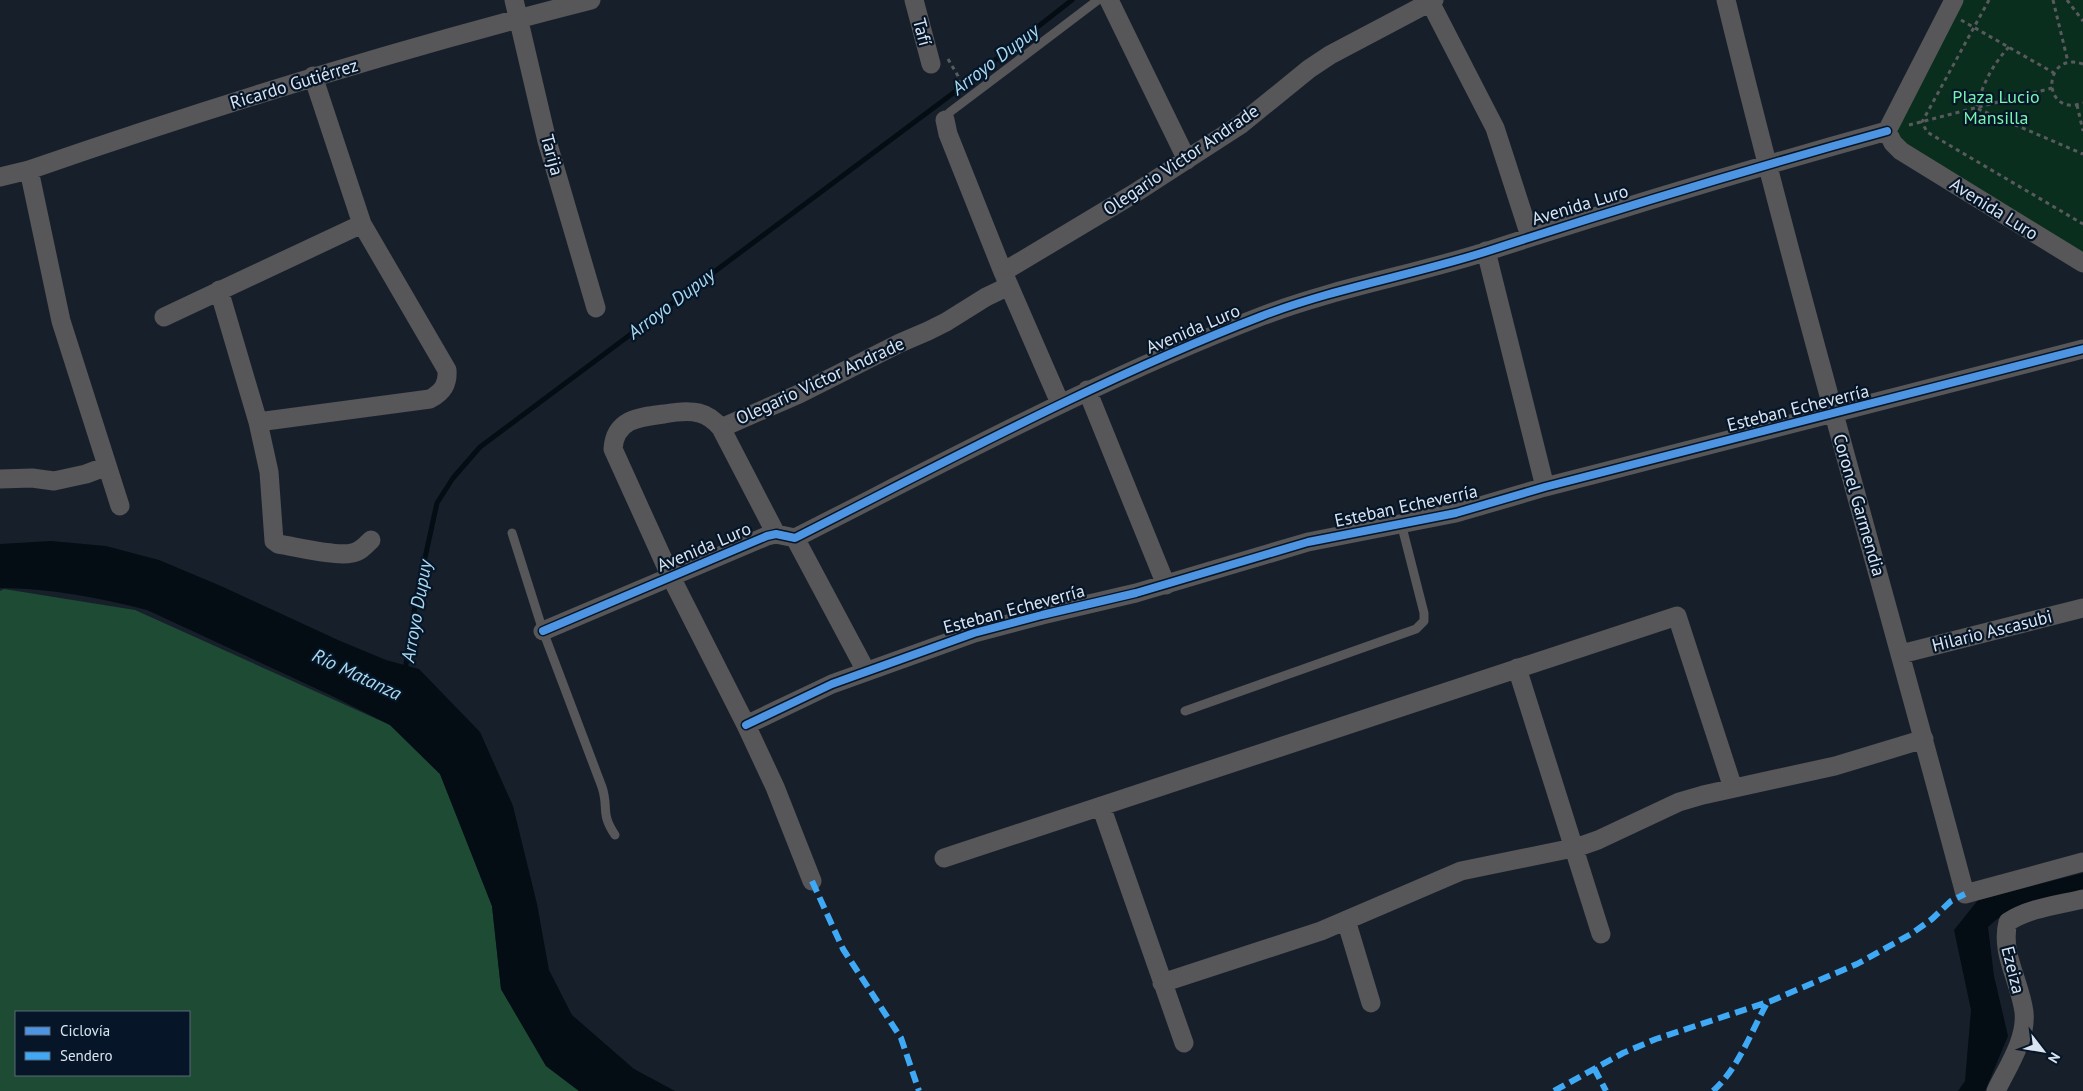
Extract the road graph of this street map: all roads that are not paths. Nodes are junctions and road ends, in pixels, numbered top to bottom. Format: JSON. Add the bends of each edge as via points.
{"nodes":[{"id":1,"x":514,"y":0,"type":"edge"},
{"id":2,"x":591,"y":0,"type":"edge"},
{"id":3,"x":914,"y":0,"type":"edge"},
{"id":4,"x":1098,"y":0,"type":"edge"},
{"id":5,"x":1109,"y":0,"type":"edge"},
{"id":6,"x":1726,"y":0,"type":"edge"},
{"id":7,"x":1430,"y":1,"type":"edge"},
{"id":8,"x":1951,"y":6,"type":"edge"},
{"id":9,"x":519,"y":18,"type":"junction"},
{"id":10,"x":931,"y":64,"type":"dead end"},
{"id":11,"x":314,"y":76,"type":"junction"},
{"id":12,"x":945,"y":120,"type":"joint"},
{"id":13,"x":1887,"y":131,"type":"junction"},
{"id":14,"x":1186,"y":160,"type":"junction"},
{"id":15,"x":1766,"y":164,"type":"junction"},
{"id":16,"x":29,"y":170,"type":"junction"},
{"id":17,"x":0,"y":177,"type":"edge"},
{"id":18,"x":362,"y":224,"type":"junction"},
{"id":19,"x":1530,"y":236,"type":"junction"},
{"id":20,"x":1486,"y":251,"type":"junction"},
{"id":21,"x":2083,"y":263,"type":"edge"},
{"id":22,"x":1006,"y":279,"type":"junction"},
{"id":23,"x":219,"y":290,"type":"junction"},
{"id":24,"x":596,"y":308,"type":"dead end"},
{"id":25,"x":164,"y":317,"type":"dead end"},
{"id":26,"x":2083,"y":349,"type":"edge"},
{"id":27,"x":1087,"y":390,"type":"junction"},
{"id":28,"x":1060,"y":404,"type":"junction"},
{"id":29,"x":1833,"y":414,"type":"junction"},
{"id":30,"x":258,"y":422,"type":"junction"},
{"id":31,"x":721,"y":428,"type":"junction"},
{"id":32,"x":108,"y":466,"type":"junction"},
{"id":33,"x":0,"y":479,"type":"edge"},
{"id":34,"x":1545,"y":487,"type":"junction"},
{"id":35,"x":120,"y":506,"type":"dead end"},
{"id":36,"x":1402,"y":523,"type":"junction"},
{"id":37,"x":512,"y":533,"type":"dead end"},
{"id":38,"x":776,"y":534,"type":"junction"},
{"id":39,"x":795,"y":538,"type":"junction"},
{"id":40,"x":371,"y":540,"type":"dead end"},
{"id":41,"x":671,"y":577,"type":"junction"},
{"id":42,"x":1166,"y":584,"type":"junction"},
{"id":43,"x":2083,"y":608,"type":"edge"},
{"id":44,"x":543,"y":632,"type":"junction"},
{"id":45,"x":1901,"y":654,"type":"junction"},
{"id":46,"x":1517,"y":668,"type":"junction"},
{"id":47,"x":866,"y":671,"type":"junction"},
{"id":48,"x":1185,"y":711,"type":"dead end"},
{"id":49,"x":746,"y":725,"type":"junction"},
{"id":50,"x":1924,"y":739,"type":"junction"},
{"id":51,"x":1733,"y":788,"type":"junction"},
{"id":52,"x":1100,"y":806,"type":"junction"},
{"id":53,"x":615,"y":835,"type":"dead end"},
{"id":54,"x":1574,"y":848,"type":"junction"},
{"id":55,"x":944,"y":858,"type":"dead end"},
{"id":56,"x":2083,"y":862,"type":"edge"},
{"id":57,"x":812,"y":881,"type":"dead end"},
{"id":58,"x":2083,"y":899,"type":"edge"},
{"id":59,"x":1346,"y":920,"type":"junction"},
{"id":60,"x":1601,"y":934,"type":"dead end"},
{"id":61,"x":1162,"y":983,"type":"junction"},
{"id":62,"x":1371,"y":1003,"type":"dead end"},
{"id":63,"x":1184,"y":1043,"type":"dead end"},
{"id":64,"x":1996,"y":1091,"type":"edge"}],
"edges":[{"from":1,"to":9,"type":"street","name":"Tarija"},
{"from":2,"to":9,"type":"street","name":"Ricardo Gutiérrez"},
{"from":3,"to":10,"type":"street","name":"Tafí"},
{"from":4,"to":12,"type":"lane","via":[[950,112]]},
{"from":5,"to":14,"type":"street"},
{"from":6,"to":15,"type":"street","name":"Coronel Garmendia"},
{"from":7,"to":14,"type":"street","name":"Olegario Victor Andrade","via":[[1330,55],[1240,125]]},
{"from":7,"to":19,"type":"street","via":[[1495,128]]},
{"from":8,"to":13,"type":"street"},
{"from":9,"to":11,"type":"street","name":"Ricardo Gutiérrez"},
{"from":9,"to":24,"type":"street","name":"Tarija","via":[[547,141]]},
{"from":11,"to":16,"type":"street","name":"Ricardo Gutiérrez"},
{"from":11,"to":18,"type":"street"},
{"from":12,"to":22,"type":"street"},
{"from":13,"to":15,"type":"street","name":"Avenida Luro"},
{"from":13,"to":21,"type":"street","name":"Avenida Luro","via":[[1901,151]]},
{"from":14,"to":22,"type":"street","name":"Olegario Victor Andrade"},
{"from":15,"to":19,"type":"street","name":"Avenida Luro"},
{"from":15,"to":29,"type":"street","name":"Coronel Garmendia"},
{"from":16,"to":17,"type":"street","name":"Ricardo Gutiérrez"},
{"from":16,"to":32,"type":"street","via":[[61,321]]},
{"from":18,"to":23,"type":"street"},
{"from":18,"to":30,"type":"street","via":[[447,370],[444,388],[430,399]]},
{"from":19,"to":20,"type":"street","name":"Avenida Luro"},
{"from":20,"to":27,"type":"street","name":"Avenida Luro","via":[[1262,316]]},
{"from":20,"to":34,"type":"street"},
{"from":22,"to":28,"type":"street"},
{"from":22,"to":31,"type":"street","name":"Olegario Victor Andrade","via":[[986,297],[946,322]]},
{"from":23,"to":25,"type":"street"},
{"from":23,"to":30,"type":"street"},
{"from":26,"to":29,"type":"street","name":"Esteban Echeverría"},
{"from":27,"to":28,"type":"street","name":"Avenida Luro"},
{"from":27,"to":42,"type":"street"},
{"from":28,"to":39,"type":"street","name":"Avenida Luro"},
{"from":29,"to":34,"type":"street","name":"Esteban Echeverría"},
{"from":29,"to":45,"type":"street","name":"Coronel Garmendia"},
{"from":30,"to":40,"type":"street","via":[[269,472],[274,540],[278,544],[342,554],[353,553]]},
{"from":31,"to":38,"type":"street"},
{"from":31,"to":41,"type":"street","name":"Olegario Victor Andrade","via":[[712,418],[685,411],[637,417],[627,422],[613,440],[613,450]]},
{"from":32,"to":33,"type":"street","via":[[54,481]]},
{"from":32,"to":35,"type":"street"},
{"from":34,"to":36,"type":"street","name":"Esteban Echeverría","via":[[1484,506]]},
{"from":36,"to":42,"type":"street","name":"Esteban Echeverría","via":[[1308,542]]},
{"from":36,"to":48,"type":"lane","via":[[1424,613],[1424,621],[1416,629]]},
{"from":37,"to":44,"type":"lane"},
{"from":38,"to":39,"type":"street","name":"Avenida Luro"},
{"from":38,"to":41,"type":"street","name":"Avenida Luro"},
{"from":39,"to":47,"type":"street"},
{"from":41,"to":44,"type":"street","name":"Avenida Luro"},
{"from":41,"to":49,"type":"street"},
{"from":42,"to":47,"type":"street","name":"Esteban Echeverría","via":[[982,630]]},
{"from":43,"to":45,"type":"street","name":"Hilario Ascasubi"},
{"from":44,"to":53,"type":"lane","via":[[602,787],[605,815]]},
{"from":45,"to":50,"type":"street","name":"Coronel Garmendia"},
{"from":46,"to":51,"type":"street","via":[[1677,616]]},
{"from":46,"to":52,"type":"street"},
{"from":46,"to":54,"type":"street"},
{"from":47,"to":49,"type":"street","name":"Esteban Echeverría"},
{"from":49,"to":57,"type":"street"},
{"from":50,"to":51,"type":"street","via":[[1835,766]]},
{"from":50,"to":56,"type":"street","name":"Coronel Garmendia","via":[[1965,894]]},
{"from":51,"to":54,"type":"street","via":[[1680,802]]},
{"from":52,"to":55,"type":"street"},
{"from":52,"to":61,"type":"street"},
{"from":54,"to":59,"type":"street","via":[[1460,871]]},
{"from":54,"to":60,"type":"street"},
{"from":58,"to":64,"type":"street","name":"Ezeiza","via":[[2017,916],[2008,922],[2005,941],[2024,1012],[2023,1027],[2017,1048]]},
{"from":59,"to":61,"type":"street"},
{"from":59,"to":62,"type":"street"},
{"from":61,"to":63,"type":"street"}]}
